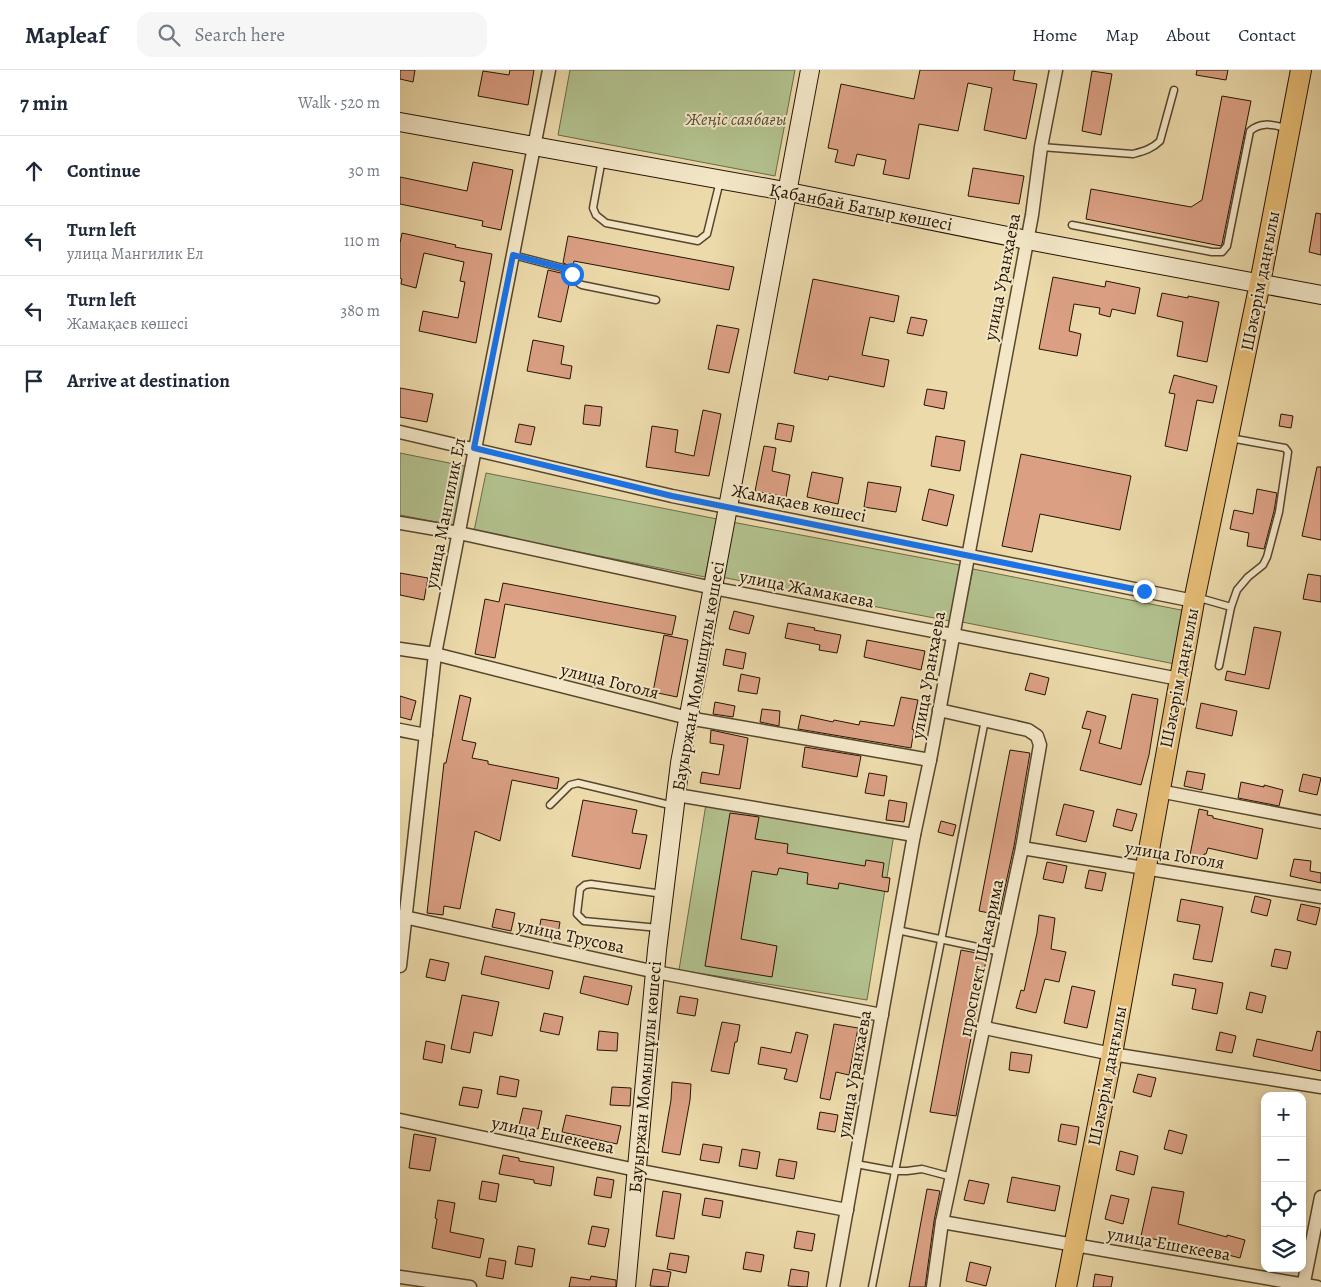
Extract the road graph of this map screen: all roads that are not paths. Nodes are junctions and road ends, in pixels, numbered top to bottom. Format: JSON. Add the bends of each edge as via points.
{"nodes":[{"id":1,"x":549,"y":70,"type":"edge"},
{"id":2,"x":810,"y":70,"type":"edge"},
{"id":3,"x":1056,"y":70,"type":"edge"},
{"id":4,"x":1301,"y":70,"type":"edge"},
{"id":5,"x":1174,"y":90,"type":"dead end"},
{"id":6,"x":400,"y":122,"type":"edge"},
{"id":7,"x":1290,"y":128,"type":"junction"},
{"id":8,"x":533,"y":146,"type":"junction"},
{"id":9,"x":1041,"y":146,"type":"junction"},
{"id":10,"x":602,"y":158,"type":"junction"},
{"id":11,"x":720,"y":180,"type":"junction"},
{"id":12,"x":786,"y":192,"type":"junction"},
{"id":13,"x":1072,"y":225,"type":"dead end"},
{"id":14,"x":1027,"y":240,"type":"junction"},
{"id":15,"x":513,"y":255,"type":"junction"},
{"id":16,"x":1260,"y":283,"type":"junction"},
{"id":17,"x":1321,"y":295,"type":"edge"},
{"id":18,"x":656,"y":300,"type":"dead end"},
{"id":19,"x":400,"y":432,"type":"edge"},
{"id":20,"x":1228,"y":438,"type":"junction"},
{"id":21,"x":474,"y":448,"type":"junction"},
{"id":22,"x":727,"y":507,"type":"junction"},
{"id":23,"x":400,"y":523,"type":"edge"},
{"id":24,"x":459,"y":533,"type":"junction"},
{"id":25,"x":968,"y":555,"type":"junction"},
{"id":26,"x":713,"y":588,"type":"junction"},
{"id":27,"x":1194,"y":598,"type":"junction"},
{"id":28,"x":1231,"y":607,"type":"junction"},
{"id":29,"x":953,"y":635,"type":"junction"},
{"id":30,"x":400,"y":649,"type":"edge"},
{"id":31,"x":435,"y":654,"type":"junction"},
{"id":32,"x":1219,"y":666,"type":"dead end"},
{"id":33,"x":1179,"y":679,"type":"junction"},
{"id":34,"x":939,"y":710,"type":"junction"},
{"id":35,"x":688,"y":718,"type":"junction"},
{"id":36,"x":985,"y":720,"type":"junction"},
{"id":37,"x":400,"y":730,"type":"edge"},
{"id":38,"x":426,"y":735,"type":"junction"},
{"id":39,"x":930,"y":760,"type":"junction"},
{"id":40,"x":1158,"y":790,"type":"junction"},
{"id":41,"x":676,"y":801,"type":"junction"},
{"id":42,"x":550,"y":805,"type":"dead end"},
{"id":43,"x":1321,"y":822,"type":"edge"},
{"id":44,"x":914,"y":835,"type":"junction"},
{"id":45,"x":1022,"y":848,"type":"junction"},
{"id":46,"x":1145,"y":868,"type":"junction"},
{"id":47,"x":664,"y":894,"type":"junction"},
{"id":48,"x":1321,"y":897,"type":"edge"},
{"id":49,"x":402,"y":916,"type":"edge"},
{"id":50,"x":660,"y":928,"type":"junction"},
{"id":51,"x":897,"y":930,"type":"junction"},
{"id":52,"x":941,"y":939,"type":"junction"},
{"id":53,"x":1001,"y":952,"type":"junction"},
{"id":54,"x":400,"y":966,"type":"edge"},
{"id":55,"x":656,"y":972,"type":"junction"},
{"id":56,"x":882,"y":1015,"type":"junction"},
{"id":57,"x":985,"y":1028,"type":"junction"},
{"id":58,"x":1112,"y":1054,"type":"junction"},
{"id":59,"x":1321,"y":1087,"type":"edge"},
{"id":60,"x":400,"y":1120,"type":"edge"},
{"id":61,"x":856,"y":1164,"type":"junction"},
{"id":62,"x":636,"y":1170,"type":"junction"},
{"id":63,"x":894,"y":1171,"type":"junction"},
{"id":64,"x":952,"y":1177,"type":"junction"},
{"id":65,"x":1321,"y":1197,"type":"edge"},
{"id":66,"x":847,"y":1210,"type":"junction"},
{"id":67,"x":942,"y":1222,"type":"junction"},
{"id":68,"x":1074,"y":1246,"type":"junction"},
{"id":69,"x":400,"y":1276,"type":"edge"},
{"id":70,"x":1304,"y":1286,"type":"edge"},
{"id":71,"x":470,"y":1287,"type":"edge"},
{"id":72,"x":626,"y":1287,"type":"edge"},
{"id":73,"x":833,"y":1287,"type":"edge"},
{"id":74,"x":872,"y":1287,"type":"edge"},
{"id":75,"x":933,"y":1287,"type":"edge"},
{"id":76,"x":1066,"y":1287,"type":"edge"},
{"id":77,"x":1318,"y":1287,"type":"edge"}],
"edges":[{"from":1,"to":8,"type":"street","name":"улица Мангилик Ел"},
{"from":2,"to":12,"type":"street","name":"Бауыржан Момышұлы көшесі"},
{"from":3,"to":9,"type":"street","name":"улица Уранхаева"},
{"from":4,"to":7,"type":"main road","name":"Шәкәрім даңғылы"},
{"from":5,"to":9,"type":"lane","via":[[1160,141],[1148,150],[1133,154]]},
{"from":6,"to":8,"type":"street","name":"Қабанбай Батыр көшесі"},
{"from":7,"to":13,"type":"lane","via":[[1264,124],[1250,131],[1227,246],[1222,252]]},
{"from":7,"to":16,"type":"main road","name":"Шәкәрім даңғылы"},
{"from":8,"to":10,"type":"street","name":"Қабанбай Батыр көшесі"},
{"from":8,"to":15,"type":"street","name":"улица Мангилик Ел"},
{"from":9,"to":14,"type":"street","name":"улица Уранхаева"},
{"from":10,"to":11,"type":"street","name":"Қабанбай Батыр көшесі"},
{"from":10,"to":11,"type":"lane","via":[[593,208],[601,219],[606,223],[698,241],[708,234]]},
{"from":11,"to":12,"type":"street","name":"Қабанбай Батыр көшесі"},
{"from":12,"to":14,"type":"street","name":"Қабанбай Батыр көшесі"},
{"from":12,"to":22,"type":"street","name":"Бауыржан Момышұлы көшесі"},
{"from":14,"to":16,"type":"street","name":"Қабанбай Батыр көшесі"},
{"from":14,"to":25,"type":"street","name":"улица Уранхаева"},
{"from":15,"to":18,"type":"lane","via":[[567,269],[582,285]]},
{"from":15,"to":21,"type":"street","name":"улица Мангилик Ел"},
{"from":16,"to":17,"type":"street","name":"Қабанбай Батыр көшесі"},
{"from":16,"to":20,"type":"main road","name":"Шәкәрім даңғылы"},
{"from":19,"to":21,"type":"street","name":"Жамақаев көшесі"},
{"from":20,"to":27,"type":"main road","name":"Шәкәрім даңғылы"},
{"from":20,"to":28,"type":"lane","via":[[1285,448],[1288,452],[1279,512],[1267,557],[1237,590]]},
{"from":21,"to":22,"type":"street","name":"Жамақаев көшесі"},
{"from":21,"to":24,"type":"street","name":"улица Мангилик Ел"},
{"from":22,"to":25,"type":"street","name":"Жамақаев көшесі"},
{"from":22,"to":26,"type":"street","name":"Бауыржан Момышұлы көшесі"},
{"from":23,"to":24,"type":"street","name":"улица Жамакаева"},
{"from":24,"to":26,"type":"street","name":"улица Жамакаева"},
{"from":24,"to":31,"type":"street","name":"улица Мангилик Ел"},
{"from":25,"to":27,"type":"street","name":"Жамақаев көшесі"},
{"from":25,"to":29,"type":"street","name":"улица Уранхаева"},
{"from":26,"to":29,"type":"street","name":"улица Жамакаева"},
{"from":26,"to":35,"type":"street","name":"Бауыржан Момышұлы көшесі"},
{"from":27,"to":28,"type":"lane"},
{"from":27,"to":33,"type":"main road","name":"Шәкәрім даңғылы"},
{"from":28,"to":32,"type":"lane"},
{"from":29,"to":33,"type":"street","name":"улица Жамакаева"},
{"from":29,"to":34,"type":"street","name":"улица Уранхаева"},
{"from":30,"to":31,"type":"street","name":"улица Гоголя"},
{"from":31,"to":35,"type":"street","name":"улица Гоголя"},
{"from":31,"to":38,"type":"street","name":"улица Мангилик Ел"},
{"from":33,"to":40,"type":"main road","name":"Шәкәрім даңғылы"},
{"from":34,"to":36,"type":"street","name":"проспект Шакарима"},
{"from":34,"to":39,"type":"street","name":"улица Уранхаева"},
{"from":35,"to":39,"type":"street","name":"улица Гоголя"},
{"from":35,"to":41,"type":"street","name":"Бауыржан Момышұлы көшесі"},
{"from":36,"to":45,"type":"street","name":"проспект Шакарима","via":[[1028,730],[1037,736],[1040,745]]},
{"from":36,"to":52,"type":"lane"},
{"from":37,"to":38,"type":"street"},
{"from":38,"to":49,"type":"street","name":"улица Мангилик Ел"},
{"from":39,"to":44,"type":"street","name":"улица Уранхаева"},
{"from":40,"to":43,"type":"street"},
{"from":40,"to":46,"type":"main road","name":"Шәкәрім даңғылы"},
{"from":41,"to":42,"type":"lane","via":[[578,783],[570,785]]},
{"from":41,"to":44,"type":"street"},
{"from":41,"to":47,"type":"street","name":"Бауыржан Момышұлы көшесі"},
{"from":44,"to":51,"type":"street","name":"улица Уранхаева"},
{"from":45,"to":46,"type":"street","name":"улица Гоголя"},
{"from":45,"to":53,"type":"street","name":"проспект Шакарима"},
{"from":46,"to":48,"type":"street","name":"улица Гоголя"},
{"from":46,"to":58,"type":"main road","name":"Шәкәрім даңғылы"},
{"from":47,"to":50,"type":"street","name":"Бауыржан Момышұлы көшесі"},
{"from":47,"to":50,"type":"lane","via":[[585,885],[580,889],[577,914],[584,921]]},
{"from":49,"to":54,"type":"street","name":"улица Мангилик Ел"},
{"from":49,"to":55,"type":"street","name":"улица Трусова"},
{"from":50,"to":55,"type":"street","name":"Бауыржан Момышұлы көшесі"},
{"from":51,"to":52,"type":"lane"},
{"from":51,"to":56,"type":"street","name":"улица Уранхаева"},
{"from":52,"to":53,"type":"lane"},
{"from":52,"to":63,"type":"lane"},
{"from":53,"to":57,"type":"street","name":"проспект Шакарима"},
{"from":55,"to":56,"type":"street","name":"улица Трусова"},
{"from":55,"to":62,"type":"street","name":"Бауыржан Момышұлы көшесі"},
{"from":56,"to":61,"type":"street","name":"улица Уранхаева"},
{"from":57,"to":58,"type":"street"},
{"from":57,"to":64,"type":"street","name":"проспект Шакарима"},
{"from":58,"to":59,"type":"street"},
{"from":58,"to":68,"type":"main road","name":"Шәкәрім даңғылы"},
{"from":60,"to":62,"type":"street","name":"улица Ешекеева"},
{"from":61,"to":63,"type":"lane"},
{"from":61,"to":66,"type":"street","name":"улица Уранхаева"},
{"from":62,"to":66,"type":"street","name":"улица Ешекеева"},
{"from":62,"to":72,"type":"street","name":"Бауыржан Момышұлы көшесі"},
{"from":63,"to":64,"type":"lane","via":[[922,1169]]},
{"from":63,"to":74,"type":"lane"},
{"from":64,"to":67,"type":"street","name":"проспект Шакарима"},
{"from":65,"to":70,"type":"street"},
{"from":66,"to":73,"type":"street","name":"улица Уранхаева"},
{"from":67,"to":68,"type":"street","name":"улица Ешекеева"},
{"from":67,"to":75,"type":"street","name":"проспект Шакарима"},
{"from":68,"to":70,"type":"street","name":"улица Ешекеева"},
{"from":68,"to":76,"type":"main road","name":"Шәкәрім даңғылы"},
{"from":69,"to":71,"type":"street"},
{"from":70,"to":77,"type":"street","name":"улица Ешекеева"}]}
